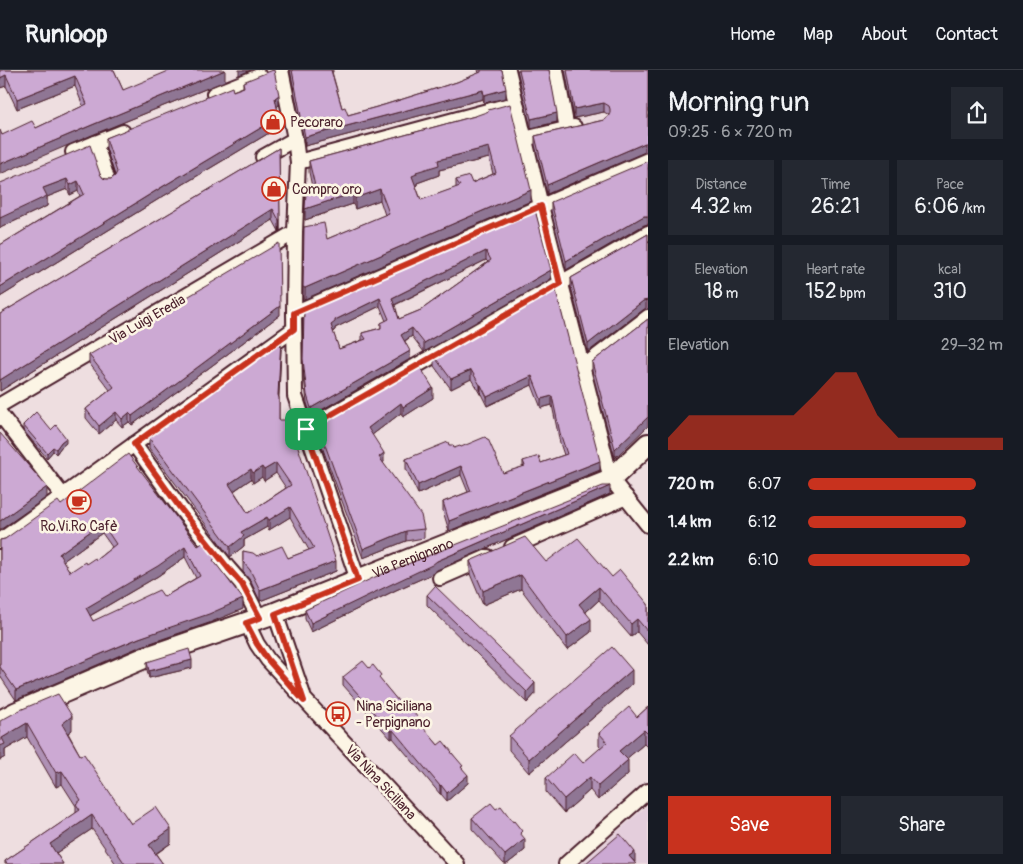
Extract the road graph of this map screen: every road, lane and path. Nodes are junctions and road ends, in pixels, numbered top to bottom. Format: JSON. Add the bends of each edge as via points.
{"nodes":[{"id":1,"x":274,"y":70,"type":"edge"},
{"id":2,"x":281,"y":70,"type":"edge"},
{"id":3,"x":508,"y":70,"type":"edge"},
{"id":4,"x":556,"y":70,"type":"edge"},
{"id":5,"x":202,"y":99,"type":"edge"},
{"id":6,"x":516,"y":104,"type":"junction"},
{"id":7,"x":585,"y":125,"type":"edge"},
{"id":8,"x":130,"y":128,"type":"edge"},
{"id":9,"x":567,"y":129,"type":"junction"},
{"id":10,"x":295,"y":139,"type":"junction"},
{"id":11,"x":524,"y":139,"type":"junction"},
{"id":12,"x":95,"y":143,"type":"junction"},
{"id":13,"x":60,"y":158,"type":"edge"},
{"id":14,"x":648,"y":160,"type":"edge"},
{"id":15,"x":298,"y":162,"type":"junction"},
{"id":16,"x":253,"y":164,"type":"edge"},
{"id":17,"x":108,"y":181,"type":"edge"},
{"id":18,"x":541,"y":206,"type":"junction"},
{"id":19,"x":294,"y":232,"type":"junction"},
{"id":20,"x":648,"y":233,"type":"edge"},
{"id":21,"x":560,"y":284,"type":"junction"},
{"id":22,"x":294,"y":313,"type":"junction"},
{"id":23,"x":648,"y":317,"type":"edge"},
{"id":24,"x":294,"y":329,"type":"junction"},
{"id":25,"x":582,"y":368,"type":"junction"},
{"id":26,"x":0,"y":405,"type":"edge"},
{"id":27,"x":0,"y":414,"type":"edge"},
{"id":28,"x":306,"y":429,"type":"junction"},
{"id":29,"x":134,"y":444,"type":"junction"},
{"id":30,"x":648,"y":444,"type":"edge"},
{"id":31,"x":611,"y":479,"type":"junction"},
{"id":32,"x":63,"y":496,"type":"junction"},
{"id":33,"x":626,"y":497,"type":"junction"},
{"id":34,"x":648,"y":525,"type":"edge"},
{"id":35,"x":0,"y":541,"type":"edge"},
{"id":36,"x":440,"y":578,"type":"dead end"},
{"id":37,"x":358,"y":580,"type":"junction"},
{"id":38,"x":260,"y":618,"type":"junction"},
{"id":39,"x":304,"y":701,"type":"junction"},
{"id":40,"x":0,"y":721,"type":"edge"},
{"id":41,"x":648,"y":791,"type":"edge"},
{"id":42,"x":457,"y":864,"type":"edge"},
{"id":43,"x":566,"y":864,"type":"edge"}],
"edges":[{"from":1,"to":5,"type":"street"},
{"from":2,"to":10,"type":"street"},
{"from":3,"to":6,"type":"street"},
{"from":4,"to":9,"type":"street"},
{"from":6,"to":11,"type":"street"},
{"from":6,"to":15,"type":"street"},
{"from":7,"to":9,"type":"street"},
{"from":8,"to":12,"type":"street"},
{"from":9,"to":11,"type":"street"},
{"from":10,"to":15,"type":"street"},
{"from":10,"to":16,"type":"street"},
{"from":11,"to":18,"type":"street"},
{"from":12,"to":13,"type":"street"},
{"from":12,"to":17,"type":"street"},
{"from":14,"to":18,"type":"street"},
{"from":15,"to":19,"type":"street"},
{"from":18,"to":21,"type":"street"},
{"from":18,"to":22,"type":"street"},
{"from":19,"to":22,"type":"street"},
{"from":19,"to":26,"type":"street","name":"Via Luigi Eredia"},
{"from":20,"to":21,"type":"street"},
{"from":21,"to":25,"type":"street"},
{"from":21,"to":28,"type":"street"},
{"from":22,"to":24,"type":"street"},
{"from":23,"to":25,"type":"street"},
{"from":24,"to":28,"type":"street","via":[[295,396]]},
{"from":24,"to":29,"type":"street"},
{"from":25,"to":31,"type":"street"},
{"from":27,"to":32,"type":"street"},
{"from":28,"to":37,"type":"street"},
{"from":29,"to":32,"type":"street"},
{"from":29,"to":38,"type":"street","via":[[180,508],[242,584]]},
{"from":30,"to":31,"type":"street","name":"Via Perpignano"},
{"from":31,"to":33,"type":"street"},
{"from":31,"to":37,"type":"street","name":"Via Perpignano"},
{"from":32,"to":35,"type":"street"},
{"from":33,"to":34,"type":"street"},
{"from":33,"to":36,"type":"street"},
{"from":37,"to":38,"type":"street","name":"Via Perpignano"},
{"from":38,"to":39,"type":"street","name":"Via Nina Siciliana"},
{"from":38,"to":39,"type":"street","name":"Via Nina Siciliana","via":[[257,644]]},
{"from":38,"to":40,"type":"street","name":"Via Perpignano","via":[[144,658]]},
{"from":39,"to":42,"type":"street","name":"Via Nina Siciliana"},
{"from":41,"to":43,"type":"street"}]}
